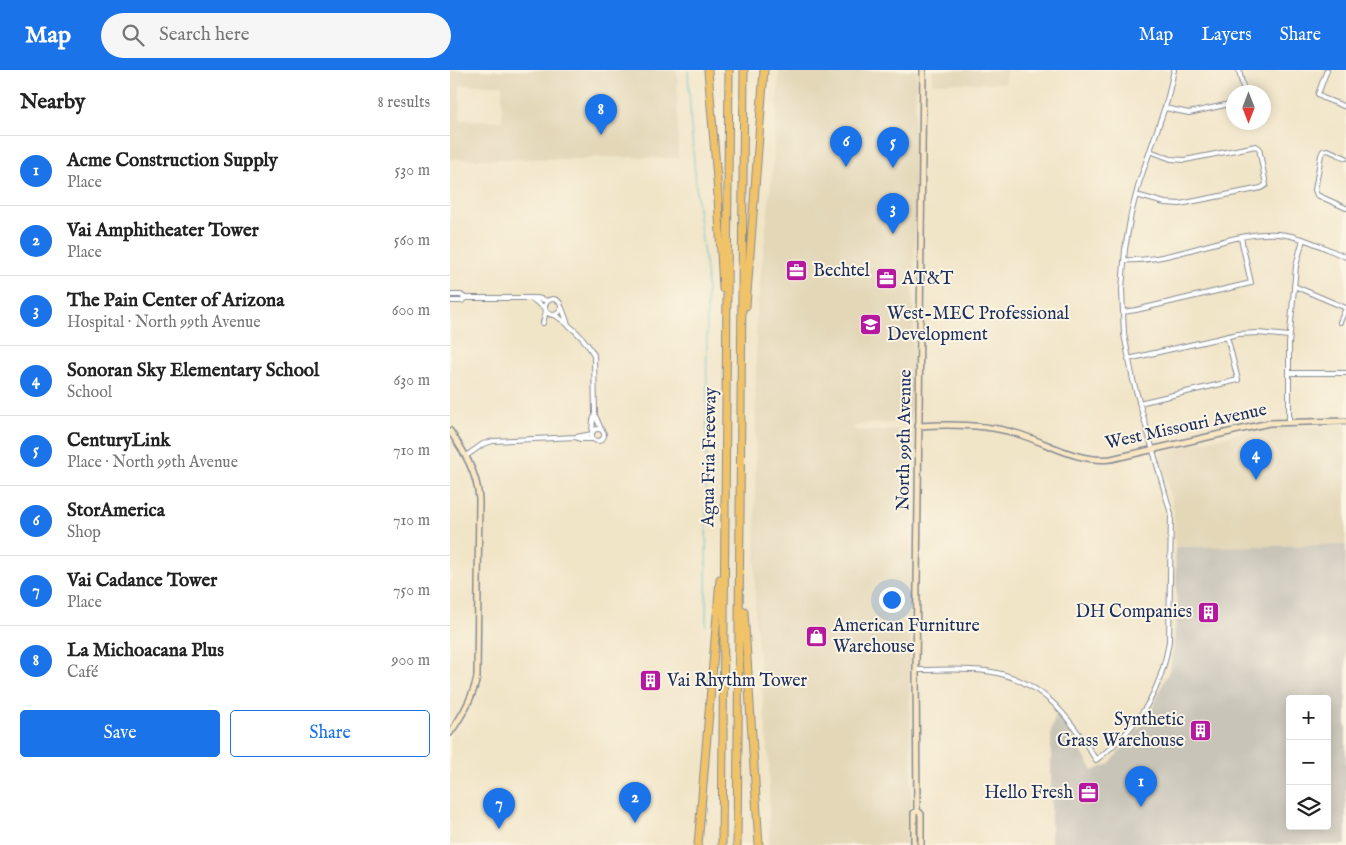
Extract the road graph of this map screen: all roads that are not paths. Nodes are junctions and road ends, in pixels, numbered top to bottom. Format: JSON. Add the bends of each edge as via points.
{"nodes":[{"id":1,"x":708,"y":70,"type":"edge"},
{"id":2,"x":729,"y":70,"type":"edge"},
{"id":3,"x":744,"y":70,"type":"edge"},
{"id":4,"x":764,"y":70,"type":"edge"},
{"id":5,"x":923,"y":70,"type":"edge"},
{"id":6,"x":1174,"y":70,"type":"edge"},
{"id":7,"x":1239,"y":70,"type":"edge"},
{"id":8,"x":1327,"y":70,"type":"edge"},
{"id":9,"x":1242,"y":85,"type":"edge"},
{"id":10,"x":1226,"y":105,"type":"edge"},
{"id":11,"x":1165,"y":108,"type":"junction"},
{"id":12,"x":1346,"y":108,"type":"edge"},
{"id":13,"x":1150,"y":151,"type":"junction"},
{"id":14,"x":1346,"y":158,"type":"edge"},
{"id":15,"x":1136,"y":195,"type":"junction"},
{"id":16,"x":1346,"y":208,"type":"edge"},
{"id":17,"x":1241,"y":238,"type":"junction"},
{"id":18,"x":1303,"y":239,"type":"junction"},
{"id":19,"x":1155,"y":251,"type":"dead end"},
{"id":20,"x":1346,"y":257,"type":"edge"},
{"id":21,"x":1156,"y":258,"type":"junction"},
{"id":22,"x":1124,"y":260,"type":"junction"},
{"id":23,"x":1294,"y":286,"type":"junction"},
{"id":24,"x":450,"y":295,"type":"edge"},
{"id":25,"x":465,"y":298,"type":"junction"},
{"id":26,"x":532,"y":299,"type":"junction"},
{"id":27,"x":450,"y":301,"type":"edge"},
{"id":28,"x":548,"y":301,"type":"junction"},
{"id":29,"x":562,"y":307,"type":"junction"},
{"id":30,"x":1346,"y":308,"type":"edge"},
{"id":31,"x":546,"y":310,"type":"junction"},
{"id":32,"x":1123,"y":312,"type":"junction"},
{"id":33,"x":553,"y":315,"type":"junction"},
{"id":34,"x":1340,"y":322,"type":"dead end"},
{"id":35,"x":568,"y":324,"type":"junction"},
{"id":36,"x":1227,"y":336,"type":"junction"},
{"id":37,"x":1290,"y":336,"type":"junction"},
{"id":38,"x":726,"y":344,"type":"junction"},
{"id":39,"x":742,"y":344,"type":"junction"},
{"id":40,"x":1128,"y":359,"type":"junction"},
{"id":41,"x":1346,"y":373,"type":"edge"},
{"id":42,"x":1288,"y":374,"type":"junction"},
{"id":43,"x":1139,"y":404,"type":"junction"},
{"id":44,"x":595,"y":415,"type":"junction"},
{"id":45,"x":1346,"y":421,"type":"edge"},
{"id":46,"x":1289,"y":422,"type":"junction"},
{"id":47,"x":918,"y":426,"type":"junction"},
{"id":48,"x":601,"y":429,"type":"junction"},
{"id":49,"x":450,"y":431,"type":"edge"},
{"id":50,"x":592,"y":433,"type":"junction"},
{"id":51,"x":576,"y":437,"type":"junction"},
{"id":52,"x":594,"y":439,"type":"junction"},
{"id":53,"x":1153,"y":449,"type":"junction"},
{"id":54,"x":466,"y":456,"type":"junction"},
{"id":55,"x":740,"y":543,"type":"junction"},
{"id":56,"x":724,"y":544,"type":"junction"},
{"id":57,"x":916,"y":670,"type":"junction"},
{"id":58,"x":450,"y":722,"type":"edge"},
{"id":59,"x":455,"y":726,"type":"junction"},
{"id":60,"x":450,"y":733,"type":"edge"},
{"id":61,"x":917,"y":810,"type":"junction"},
{"id":62,"x":698,"y":845,"type":"edge"},
{"id":63,"x":722,"y":845,"type":"edge"},
{"id":64,"x":737,"y":845,"type":"edge"},
{"id":65,"x":759,"y":845,"type":"edge"},
{"id":66,"x":914,"y":845,"type":"edge"},
{"id":67,"x":922,"y":845,"type":"edge"}],
"edges":[{"from":1,"to":38,"type":"highway"},
{"from":2,"to":38,"type":"highway","name":"Agua Fria Freeway"},
{"from":3,"to":39,"type":"highway","name":"Agua Fria Freeway"},
{"from":4,"to":39,"type":"highway"},
{"from":5,"to":47,"type":"main road","name":"North 99th Avenue"},
{"from":6,"to":11,"type":"street"},
{"from":7,"to":9,"type":"street"},
{"from":8,"to":12,"type":"street","via":[[1318,94]]},
{"from":10,"to":11,"type":"street","via":[[1189,112]]},
{"from":11,"to":13,"type":"street"},
{"from":13,"to":15,"type":"street"},
{"from":13,"to":15,"type":"street","via":[[1171,159],[1185,160],[1256,146],[1266,184],[1261,188],[1186,204],[1170,204]]},
{"from":14,"to":16,"type":"street","via":[[1323,151],[1316,193]]},
{"from":15,"to":22,"type":"street"},
{"from":17,"to":18,"type":"street","via":[[1278,234]]},
{"from":17,"to":21,"type":"street"},
{"from":17,"to":32,"type":"street","via":[[1251,283]]},
{"from":18,"to":20,"type":"street"},
{"from":18,"to":23,"type":"street"},
{"from":19,"to":21,"type":"street"},
{"from":21,"to":22,"type":"street"},
{"from":22,"to":32,"type":"street"},
{"from":23,"to":30,"type":"street"},
{"from":23,"to":37,"type":"street"},
{"from":24,"to":25,"type":"street"},
{"from":25,"to":26,"type":"street"},
{"from":25,"to":27,"type":"street"},
{"from":26,"to":28,"type":"street"},
{"from":26,"to":31,"type":"street"},
{"from":28,"to":29,"type":"street","via":[[558,300]]},
{"from":28,"to":31,"type":"street"},
{"from":29,"to":33,"type":"street"},
{"from":29,"to":35,"type":"street"},
{"from":30,"to":34,"type":"street"},
{"from":31,"to":33,"type":"street"},
{"from":31,"to":33,"type":"street","via":[[543,324]]},
{"from":32,"to":40,"type":"street"},
{"from":33,"to":35,"type":"street"},
{"from":35,"to":44,"type":"street","via":[[594,355]]},
{"from":36,"to":37,"type":"street","via":[[1248,333]]},
{"from":36,"to":40,"type":"street"},
{"from":36,"to":43,"type":"street","via":[[1238,380]]},
{"from":37,"to":42,"type":"street"},
{"from":38,"to":56,"type":"highway","name":"Agua Fria Freeway"},
{"from":39,"to":55,"type":"highway","name":"Agua Fria Freeway"},
{"from":40,"to":43,"type":"street"},
{"from":41,"to":42,"type":"street"},
{"from":42,"to":46,"type":"street"},
{"from":43,"to":53,"type":"street"},
{"from":44,"to":48,"type":"street"},
{"from":44,"to":50,"type":"street"},
{"from":45,"to":46,"type":"main road","name":"West Missouri Avenue"},
{"from":46,"to":53,"type":"main road","name":"West Missouri Avenue","via":[[1250,426]]},
{"from":47,"to":53,"type":"main road","name":"West Missouri Avenue","via":[[992,428],[1086,458],[1111,458]]},
{"from":47,"to":57,"type":"main road","name":"North 99th Avenue"},
{"from":48,"to":50,"type":"street"},
{"from":48,"to":52,"type":"street","via":[[603,439]]},
{"from":49,"to":54,"type":"main road"},
{"from":50,"to":51,"type":"street"},
{"from":50,"to":52,"type":"street"},
{"from":51,"to":52,"type":"street"},
{"from":51,"to":54,"type":"street","via":[[493,441]]},
{"from":53,"to":57,"type":"street","via":[[1172,522],[1171,618],[1167,656],[1158,685],[1146,709],[1124,736],[1096,760],[1060,709],[1024,682],[987,671]]},
{"from":54,"to":59,"type":"main road","via":[[475,475],[479,500],[477,669],[471,698]]},
{"from":55,"to":64,"type":"highway","name":"Agua Fria Freeway"},
{"from":55,"to":65,"type":"highway"},
{"from":56,"to":62,"type":"highway"},
{"from":56,"to":63,"type":"highway","name":"Agua Fria Freeway"},
{"from":57,"to":61,"type":"main road","name":"North 99th Avenue"},
{"from":58,"to":59,"type":"street"},
{"from":59,"to":60,"type":"main road"},
{"from":61,"to":66,"type":"main road","name":"North 99th Avenue","via":[[914,813]]},
{"from":61,"to":67,"type":"main road","name":"North 99th Avenue","via":[[921,814]]}]}
